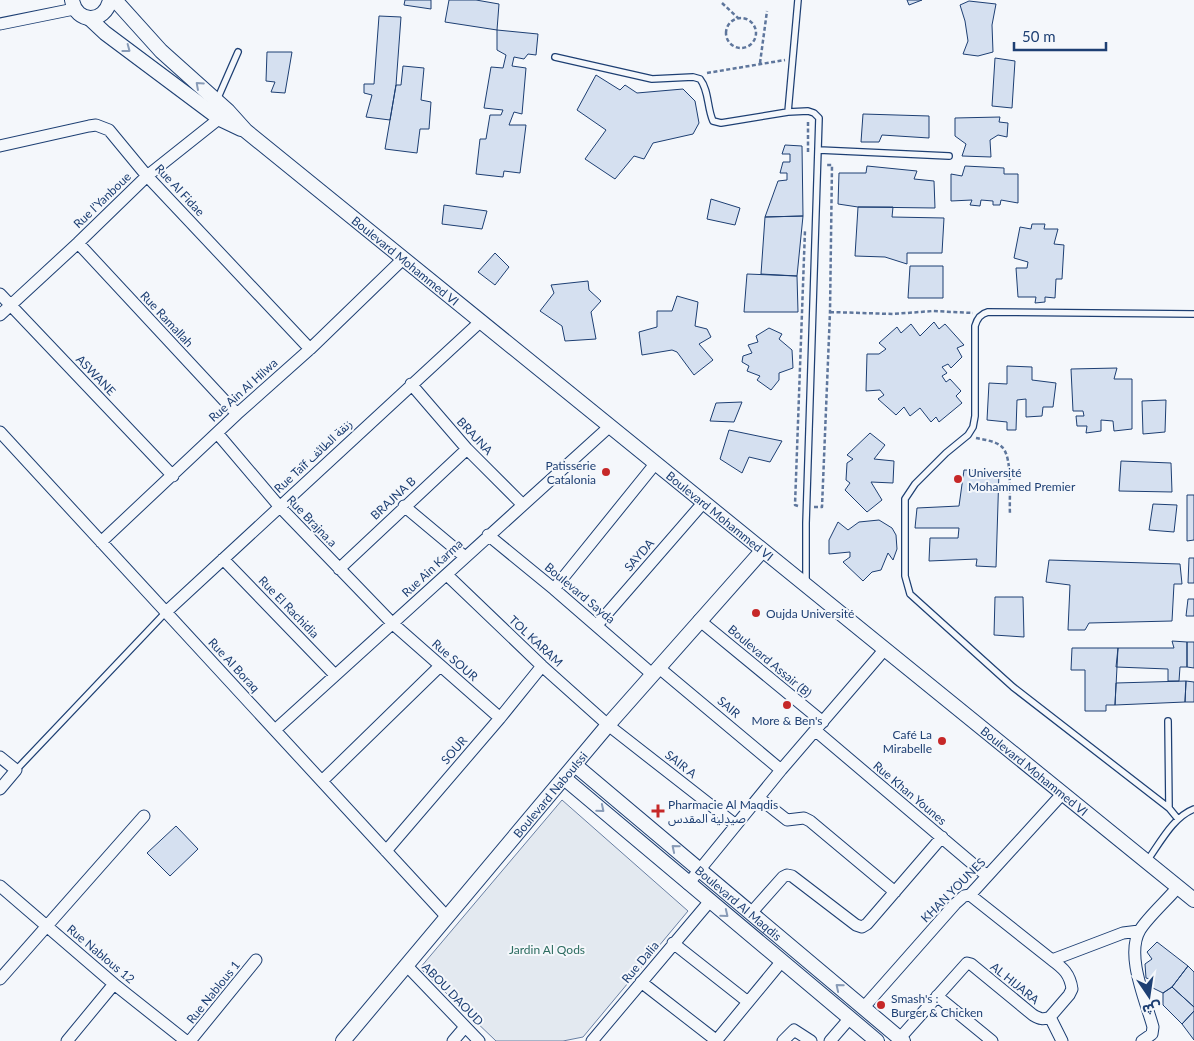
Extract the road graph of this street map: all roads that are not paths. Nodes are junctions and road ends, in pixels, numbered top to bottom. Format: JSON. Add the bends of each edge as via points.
{"nodes":[{"id":1,"x":110,"y":0,"type":"edge"},
{"id":2,"x":115,"y":0,"type":"edge"},
{"id":3,"x":798,"y":0,"type":"edge"},
{"id":4,"x":72,"y":3,"type":"edge"},
{"id":5,"x":89,"y":18,"type":"junction"},
{"id":6,"x":0,"y":24,"type":"edge"},
{"id":7,"x":238,"y":52,"type":"dead end"},
{"id":8,"x":555,"y":57,"type":"dead end"},
{"id":9,"x":216,"y":101,"type":"junction"},
{"id":10,"x":788,"y":112,"type":"junction"},
{"id":11,"x":224,"y":115,"type":"junction"},
{"id":12,"x":0,"y":146,"type":"edge"},
{"id":13,"x":819,"y":150,"type":"junction"},
{"id":14,"x":949,"y":156,"type":"dead end"},
{"id":15,"x":147,"y":176,"type":"junction"},
{"id":16,"x":78,"y":244,"type":"junction"},
{"id":17,"x":404,"y":258,"type":"junction"},
{"id":18,"x":0,"y":294,"type":"edge"},
{"id":19,"x":10,"y":306,"type":"junction"},
{"id":20,"x":1194,"y":314,"type":"edge"},
{"id":21,"x":0,"y":315,"type":"edge"},
{"id":22,"x":480,"y":322,"type":"junction"},
{"id":23,"x":310,"y":349,"type":"junction"},
{"id":24,"x":411,"y":384,"type":"junction"},
{"id":25,"x":237,"y":414,"type":"junction"},
{"id":26,"x":609,"y":427,"type":"junction"},
{"id":27,"x":0,"y":432,"type":"edge"},
{"id":28,"x":217,"y":433,"type":"junction"},
{"id":29,"x":467,"y":449,"type":"junction"},
{"id":30,"x":655,"y":464,"type":"junction"},
{"id":31,"x":173,"y":476,"type":"junction"},
{"id":32,"x":703,"y":502,"type":"junction"},
{"id":33,"x":522,"y":504,"type":"junction"},
{"id":34,"x":279,"y":506,"type":"junction"},
{"id":35,"x":404,"y":506,"type":"junction"},
{"id":36,"x":488,"y":535,"type":"junction"},
{"id":37,"x":101,"y":542,"type":"junction"},
{"id":38,"x":762,"y":551,"type":"junction"},
{"id":39,"x":465,"y":557,"type":"junction"},
{"id":40,"x":223,"y":559,"type":"junction"},
{"id":41,"x":339,"y":569,"type":"junction"},
{"id":42,"x":447,"y":576,"type":"junction"},
{"id":43,"x":806,"y":584,"type":"junction"},
{"id":44,"x":554,"y":589,"type":"junction"},
{"id":45,"x":166,"y":612,"type":"junction"},
{"id":46,"x":699,"y":620,"type":"junction"},
{"id":47,"x":392,"y":623,"type":"junction"},
{"id":48,"x":597,"y":625,"type":"junction"},
{"id":49,"x":885,"y":649,"type":"junction"},
{"id":50,"x":440,"y":666,"type":"junction"},
{"id":51,"x":542,"y":666,"type":"junction"},
{"id":52,"x":655,"y":670,"type":"junction"},
{"id":53,"x":335,"y":675,"type":"junction"},
{"id":54,"x":500,"y":718,"type":"junction"},
{"id":55,"x":1168,"y":721,"type":"dead end"},
{"id":56,"x":608,"y":725,"type":"junction"},
{"id":57,"x":819,"y":727,"type":"junction"},
{"id":58,"x":275,"y":730,"type":"junction"},
{"id":59,"x":0,"y":757,"type":"edge"},
{"id":60,"x":575,"y":765,"type":"junction"},
{"id":61,"x":16,"y":770,"type":"junction"},
{"id":62,"x":781,"y":770,"type":"junction"},
{"id":63,"x":564,"y":778,"type":"junction"},
{"id":64,"x":322,"y":781,"type":"junction"},
{"id":65,"x":0,"y":789,"type":"edge"},
{"id":66,"x":1063,"y":794,"type":"junction"},
{"id":67,"x":759,"y":798,"type":"junction"},
{"id":68,"x":1169,"y":808,"type":"junction"},
{"id":69,"x":1194,"y":808,"type":"edge"},
{"id":70,"x":144,"y":816,"type":"dead end"},
{"id":71,"x":1178,"y":819,"type":"junction"},
{"id":72,"x":736,"y":826,"type":"junction"},
{"id":73,"x":942,"y":837,"type":"junction"},
{"id":74,"x":386,"y":851,"type":"junction"},
{"id":75,"x":1147,"y":861,"type":"junction"},
{"id":76,"x":700,"y":870,"type":"junction"},
{"id":77,"x":987,"y":876,"type":"junction"},
{"id":78,"x":688,"y":884,"type":"junction"},
{"id":79,"x":0,"y":886,"type":"edge"},
{"id":80,"x":1178,"y":888,"type":"junction"},
{"id":81,"x":895,"y":892,"type":"junction"},
{"id":82,"x":970,"y":895,"type":"junction"},
{"id":83,"x":1194,"y":900,"type":"edge"},
{"id":84,"x":710,"y":902,"type":"junction"},
{"id":85,"x":751,"y":913,"type":"junction"},
{"id":86,"x":447,"y":917,"type":"junction"},
{"id":87,"x":46,"y":926,"type":"junction"},
{"id":88,"x":1139,"y":931,"type":"junction"},
{"id":89,"x":674,"y":943,"type":"junction"},
{"id":90,"x":256,"y":960,"type":"dead end"},
{"id":91,"x":1052,"y":960,"type":"junction"},
{"id":92,"x":782,"y":961,"type":"junction"},
{"id":93,"x":406,"y":966,"type":"junction"},
{"id":94,"x":0,"y":979,"type":"edge"},
{"id":95,"x":641,"y":982,"type":"junction"},
{"id":96,"x":114,"y":984,"type":"junction"},
{"id":97,"x":937,"y":996,"type":"junction"},
{"id":98,"x":748,"y":1002,"type":"junction"},
{"id":99,"x":864,"y":1007,"type":"junction"},
{"id":100,"x":1050,"y":1017,"type":"junction"},
{"id":101,"x":850,"y":1018,"type":"junction"},
{"id":102,"x":465,"y":1028,"type":"junction"},
{"id":103,"x":902,"y":1040,"type":"edge"},
{"id":104,"x":67,"y":1041,"type":"edge"},
{"id":105,"x":186,"y":1041,"type":"edge"},
{"id":106,"x":190,"y":1041,"type":"edge"},
{"id":107,"x":343,"y":1041,"type":"edge"},
{"id":108,"x":453,"y":1041,"type":"edge"},
{"id":109,"x":479,"y":1041,"type":"edge"},
{"id":110,"x":592,"y":1041,"type":"edge"},
{"id":111,"x":716,"y":1041,"type":"edge"},
{"id":112,"x":783,"y":1041,"type":"edge"},
{"id":113,"x":811,"y":1041,"type":"edge"},
{"id":114,"x":830,"y":1041,"type":"edge"},
{"id":115,"x":877,"y":1041,"type":"edge"},
{"id":116,"x":992,"y":1041,"type":"edge"},
{"id":117,"x":1062,"y":1041,"type":"edge"},
{"id":118,"x":1142,"y":1041,"type":"edge"}],
"edges":[{"from":1,"to":5,"type":"street","via":[[106,12]]},
{"from":9,"to":2,"type":"street","name":"Boulevard Mohammed VI","one_way":true,"via":[[161,51]]},
{"from":3,"to":10,"type":"lane"},
{"from":4,"to":5,"type":"street","name":"Boulevard Mohammed VI","via":[[83,17]]},
{"from":4,"to":6,"type":"street"},
{"from":5,"to":11,"type":"street","name":"Boulevard Mohammed VI","one_way":true},
{"from":7,"to":9,"type":"lane"},
{"from":8,"to":10,"type":"lane","via":[[652,79],[700,79],[713,121],[721,123]]},
{"from":9,"to":11,"type":"street","name":"Boulevard Mohammed VI"},
{"from":10,"to":13,"type":"lane","via":[[811,111],[817,115],[820,122]]},
{"from":11,"to":15,"type":"street","name":"Rue l’Yanboue"},
{"from":11,"to":17,"type":"street","name":"Boulevard Mohammed VI"},
{"from":12,"to":15,"type":"street","name":"Rue Al Fidae","via":[[96,125],[109,130]]},
{"from":13,"to":14,"type":"lane"},
{"from":13,"to":43,"type":"lane"},
{"from":15,"to":16,"type":"street","name":"Rue l’Yanboue"},
{"from":15,"to":23,"type":"street","name":"Rue Al Fidae"},
{"from":16,"to":19,"type":"street","name":"Rue l’Yanboue"},
{"from":16,"to":25,"type":"street","name":"Rue Ramallah"},
{"from":17,"to":22,"type":"street","name":"Boulevard Mohammed VI"},
{"from":17,"to":23,"type":"street","name":"Rue Ain Al Hilwa"},
{"from":18,"to":19,"type":"street","name":"ASWANE"},
{"from":19,"to":21,"type":"street","name":"Rue l’Yanboue"},
{"from":19,"to":31,"type":"street","name":"ASWANE"},
{"from":20,"to":68,"type":"lane","via":[[988,312],[979,317],[975,326],[973,427],[915,484],[905,499],[905,576],[910,594],[1013,687]]},
{"from":22,"to":24,"type":"street","name":"Rue Taïf زنقة الطائف"},
{"from":22,"to":26,"type":"street","name":"Boulevard Mohammed VI"},
{"from":23,"to":25,"type":"street","name":"Rue Ain Al Hilwa"},
{"from":24,"to":29,"type":"street","name":"BRAJNA"},
{"from":24,"to":34,"type":"street","name":"Rue Taïf زنقة الطائف"},
{"from":25,"to":28,"type":"street","name":"Rue Ain Al Hilwa"},
{"from":26,"to":30,"type":"street","name":"Boulevard Mohammed VI"},
{"from":26,"to":33,"type":"street","name":"Rue Ain Karma"},
{"from":27,"to":37,"type":"street","name":"Rue Al Boraq"},
{"from":28,"to":31,"type":"street","name":"Rue Ain Al Hilwa"},
{"from":28,"to":34,"type":"street","name":"Rue Brajna.a"},
{"from":29,"to":33,"type":"street","name":"BRAJNA"},
{"from":29,"to":35,"type":"street","name":"BRAJNA B"},
{"from":30,"to":32,"type":"street","name":"Boulevard Mohammed VI"},
{"from":30,"to":44,"type":"street"},
{"from":31,"to":37,"type":"street","name":"Rue Ain Al Hilwa"},
{"from":32,"to":38,"type":"street","name":"Boulevard Mohammed VI"},
{"from":32,"to":48,"type":"street","name":"SAYDA"},
{"from":33,"to":36,"type":"street","name":"Rue Ain Karma"},
{"from":34,"to":40,"type":"street","name":"Rue Taïf زنقة الطائف"},
{"from":34,"to":41,"type":"street","name":"Rue Brajna.a"},
{"from":35,"to":39,"type":"street"},
{"from":35,"to":41,"type":"street","name":"BRAJNA B"},
{"from":36,"to":39,"type":"street","name":"Rue Ain Karma"},
{"from":36,"to":44,"type":"street","name":"Boulevard Sayda"},
{"from":37,"to":45,"type":"street","name":"Rue Al Boraq"},
{"from":38,"to":43,"type":"street","name":"Boulevard Mohammed VI"},
{"from":38,"to":46,"type":"street","name":"Boulevard Naboulssi"},
{"from":39,"to":42,"type":"street","name":"Rue Ain Karma"},
{"from":40,"to":45,"type":"street","name":"Rue Taïf زنقة الطائف"},
{"from":40,"to":53,"type":"street","name":"Rue El Rachidia"},
{"from":41,"to":47,"type":"street","name":"Rue Brajna.a"},
{"from":42,"to":47,"type":"street","name":"Rue Ain Karma"},
{"from":42,"to":51,"type":"street","name":"TOL KARAM"},
{"from":43,"to":49,"type":"street","name":"Boulevard Mohammed VI"},
{"from":44,"to":48,"type":"street","name":"Boulevard Sayda"},
{"from":45,"to":58,"type":"street","name":"Rue Al Boraq"},
{"from":45,"to":61,"type":"lane"},
{"from":46,"to":52,"type":"street","name":"Boulevard Naboulssi"},
{"from":46,"to":57,"type":"street","name":"Boulevard Assair (B)"},
{"from":47,"to":50,"type":"street","name":"Rue SOUR"},
{"from":47,"to":53,"type":"street","name":"Rue Ain Karma"},
{"from":48,"to":52,"type":"street","name":"Boulevard Sayda"},
{"from":49,"to":57,"type":"street"},
{"from":49,"to":66,"type":"street","name":"Boulevard Mohammed VI"},
{"from":50,"to":54,"type":"street","name":"Rue SOUR"},
{"from":50,"to":64,"type":"street"},
{"from":51,"to":54,"type":"street","name":"SOUR"},
{"from":51,"to":56,"type":"street","name":"TOL KARAM"},
{"from":52,"to":56,"type":"street","name":"Boulevard Naboulssi"},
{"from":52,"to":62,"type":"street","name":"SAIR"},
{"from":53,"to":58,"type":"street","name":"Rue Ain Karma"},
{"from":54,"to":74,"type":"street","name":"SOUR"},
{"from":55,"to":68,"type":"lane"},
{"from":56,"to":60,"type":"street","name":"Boulevard Naboulssi"},
{"from":56,"to":72,"type":"street","name":"SAIR A"},
{"from":57,"to":62,"type":"street"},
{"from":57,"to":73,"type":"street","name":"Rue Khan Younes"},
{"from":58,"to":64,"type":"street","name":"Rue Al Boraq"},
{"from":59,"to":61,"type":"street"},
{"from":60,"to":63,"type":"street","name":"Boulevard Naboulssi"},
{"from":76,"to":60,"type":"street","name":"Boulevard Al Maqdis","one_way":true},
{"from":61,"to":65,"type":"street"},
{"from":62,"to":67,"type":"street"},
{"from":63,"to":78,"type":"street","name":"Boulevard Al Maqdis","one_way":true},
{"from":63,"to":86,"type":"street","name":"Boulevard Naboulssi"},
{"from":64,"to":74,"type":"street","name":"Rue Al Boraq"},
{"from":66,"to":75,"type":"street","name":"Boulevard Mohammed VI"},
{"from":66,"to":77,"type":"street","name":"KHAN YOUNES"},
{"from":67,"to":72,"type":"street"},
{"from":67,"to":81,"type":"street","via":[[787,820],[804,818],[810,821]]},
{"from":68,"to":71,"type":"lane"},
{"from":69,"to":71,"type":"lane"},
{"from":70,"to":87,"type":"street"},
{"from":71,"to":75,"type":"lane"},
{"from":72,"to":76,"type":"street"},
{"from":73,"to":77,"type":"street","name":"Rue Khan Younes"},
{"from":73,"to":81,"type":"street"},
{"from":74,"to":86,"type":"street","name":"Rue Al Boraq"},
{"from":75,"to":80,"type":"street","name":"Boulevard Mohammed VI"},
{"from":76,"to":78,"type":"street"},
{"from":76,"to":85,"type":"street","name":"Boulevard Al Maqdis"},
{"from":77,"to":82,"type":"street","name":"KHAN YOUNES"},
{"from":78,"to":84,"type":"street","name":"Boulevard Al Maqdis"},
{"from":79,"to":87,"type":"street","name":"Rue Nablous 12"},
{"from":80,"to":83,"type":"street","name":"Boulevard Mohammed VI"},
{"from":80,"to":88,"type":"street"},
{"from":81,"to":85,"type":"street","via":[[862,927],[787,875]]},
{"from":82,"to":91,"type":"street"},
{"from":82,"to":99,"type":"street","name":"KHAN YOUNES","via":[[955,904]]},
{"from":84,"to":89,"type":"street","name":"Rue Dalia"},
{"from":84,"to":92,"type":"street","name":"Boulevard Al Maqdis","one_way":true},
{"from":99,"to":85,"type":"street","name":"Boulevard Al Maqdis","one_way":true},
{"from":86,"to":93,"type":"street","name":"Boulevard Naboulssi"},
{"from":87,"to":94,"type":"street"},
{"from":87,"to":96,"type":"street","name":"Rue Nablous 12"},
{"from":88,"to":91,"type":"street","via":[[1123,933]]},
{"from":88,"to":118,"type":"street","via":[[1135,963],[1153,1027],[1152,1034]]},
{"from":89,"to":95,"type":"street","name":"Rue Dalia"},
{"from":89,"to":98,"type":"street"},
{"from":90,"to":106,"type":"street","name":"Rue Nablous 1"},
{"from":91,"to":100,"type":"street","via":[[1068,974],[1072,988]]},
{"from":92,"to":98,"type":"street"},
{"from":92,"to":101,"type":"street","name":"Boulevard Al Maqdis"},
{"from":93,"to":102,"type":"street","name":"ABOU DAOUD"},
{"from":93,"to":107,"type":"street","name":"Boulevard Naboulssi"},
{"from":95,"to":110,"type":"street","name":"Rue Dalia"},
{"from":95,"to":111,"type":"street"},
{"from":96,"to":104,"type":"street"},
{"from":96,"to":105,"type":"street","name":"Rue Nablous 12"},
{"from":97,"to":100,"type":"street","name":"AL HIJARA","via":[[967,963],[1039,1019]]},
{"from":97,"to":103,"type":"street"},
{"from":97,"to":116,"type":"street"},
{"from":98,"to":111,"type":"street"},
{"from":99,"to":103,"type":"street","name":"Boulevard Al Maqdis"},
{"from":100,"to":117,"type":"street"},
{"from":101,"to":114,"type":"street"},
{"from":101,"to":115,"type":"street","name":"Boulevard Al Maqdis"},
{"from":102,"to":108,"type":"street"},
{"from":102,"to":109,"type":"street","name":"ABOU DAOUD"},
{"from":112,"to":113,"type":"street","via":[[794,1030]]}]}
